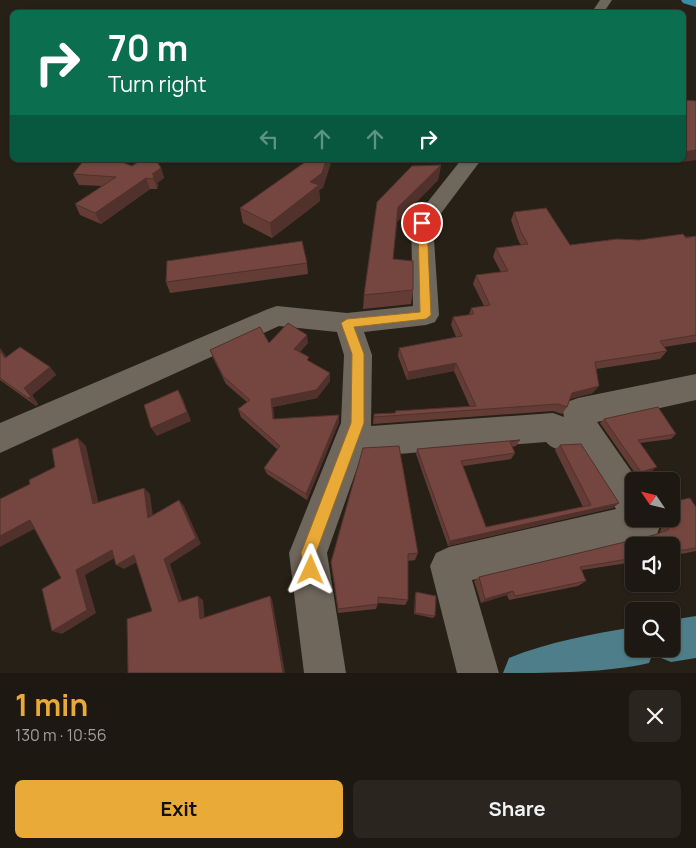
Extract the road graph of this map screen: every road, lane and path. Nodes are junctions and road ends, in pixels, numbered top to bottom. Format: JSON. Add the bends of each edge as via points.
{"nodes":[{"id":1,"x":687,"y":0,"type":"edge"},
{"id":2,"x":696,"y":3,"type":"edge"},
{"id":3,"x":469,"y":162,"type":"edge"},
{"id":4,"x":347,"y":323,"type":"junction"},
{"id":5,"x":696,"y":387,"type":"edge"},
{"id":6,"x":585,"y":432,"type":"junction"},
{"id":7,"x":0,"y":438,"type":"edge"},
{"id":8,"x":350,"y":443,"type":"junction"},
{"id":9,"x":625,"y":492,"type":"edge"},
{"id":10,"x":625,"y":525,"type":"edge"},
{"id":11,"x":696,"y":637,"type":"edge"},
{"id":12,"x":680,"y":640,"type":"edge"},
{"id":13,"x":625,"y":650,"type":"edge"},
{"id":14,"x":325,"y":673,"type":"edge"},
{"id":15,"x":478,"y":673,"type":"edge"},
{"id":16,"x":524,"y":673,"type":"edge"}],
"edges":[{"from":1,"to":2,"type":"highway"},
{"from":3,"to":4,"type":"street","via":[[422,223],[426,315]]},
{"from":4,"to":7,"type":"street","via":[[277,316]]},
{"from":4,"to":8,"type":"street","via":[[358,354],[357,423]]},
{"from":5,"to":6,"type":"street","via":[[578,412]]},
{"from":6,"to":8,"type":"street","via":[[561,436],[553,427]]},
{"from":6,"to":9,"type":"street"},
{"from":8,"to":14,"type":"street","via":[[308,553]]},
{"from":10,"to":15,"type":"street","via":[[449,566]]},
{"from":11,"to":12,"type":"main road"},
{"from":13,"to":16,"type":"main road"}]}
